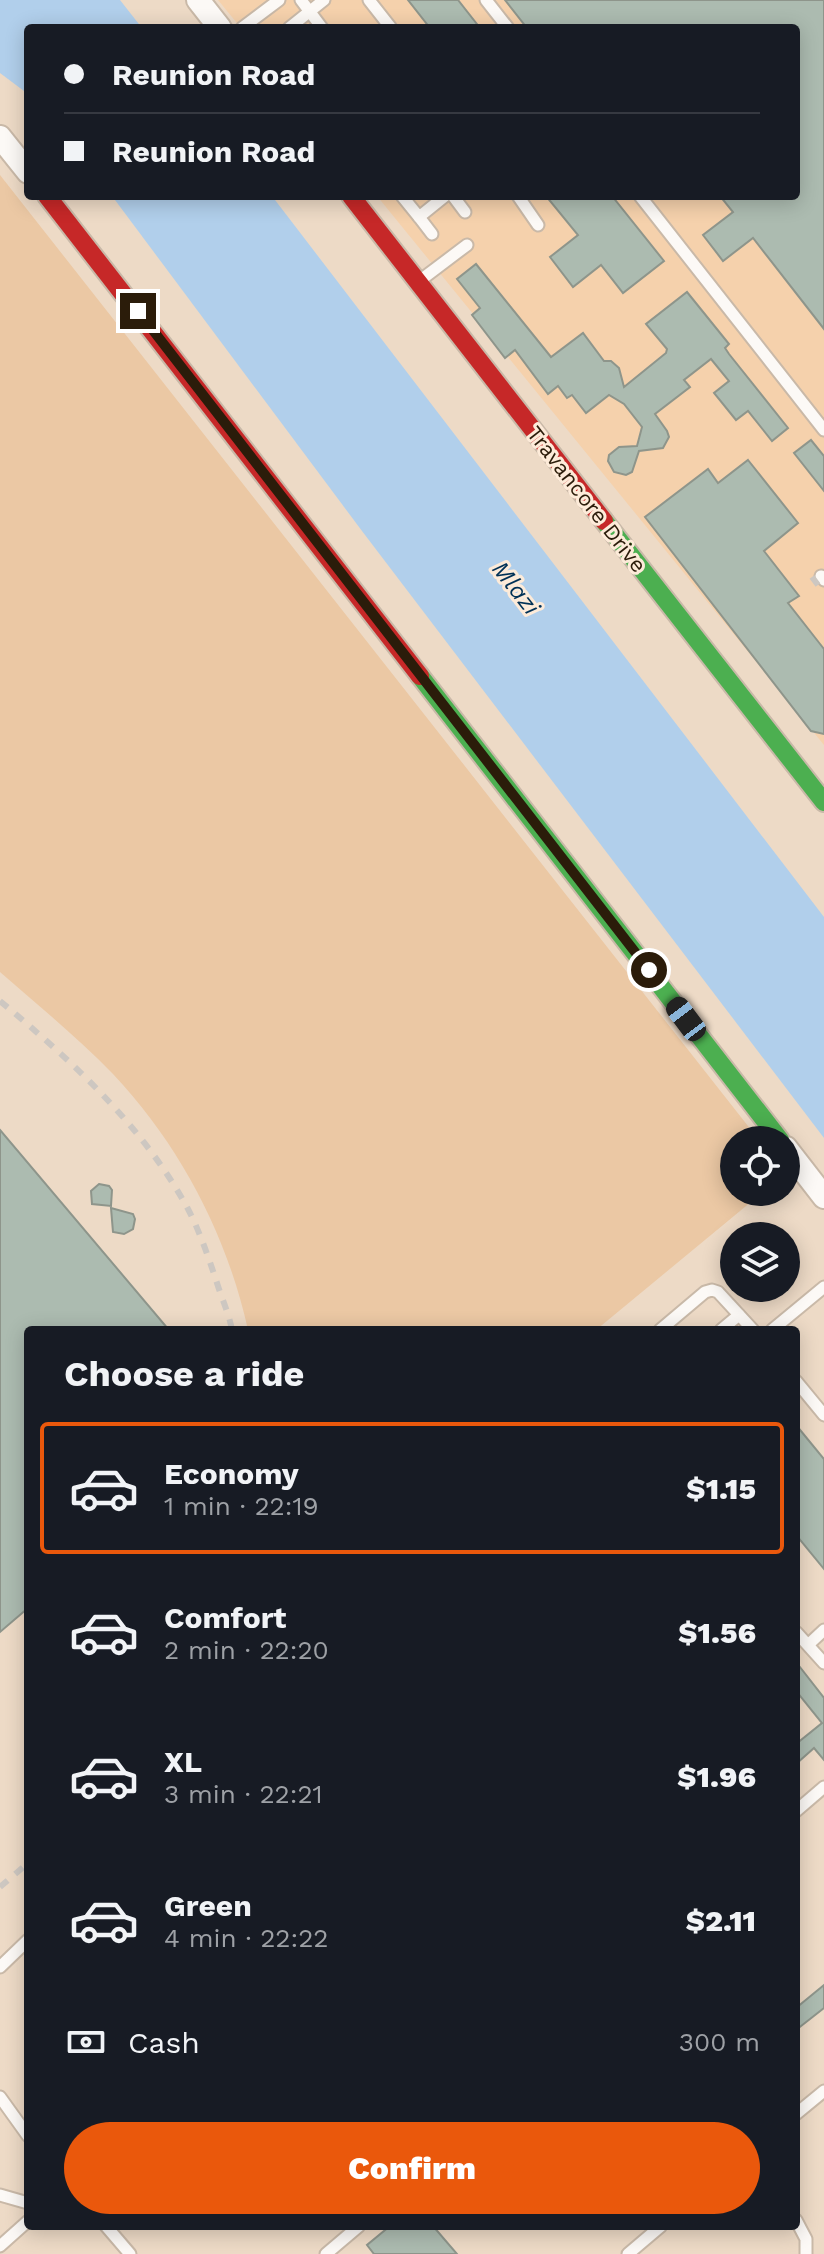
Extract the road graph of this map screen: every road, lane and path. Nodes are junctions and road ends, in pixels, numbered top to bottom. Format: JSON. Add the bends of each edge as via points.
{"nodes":[{"id":1,"x":198,"y":0,"type":"edge"},
{"id":2,"x":279,"y":0,"type":"edge"},
{"id":3,"x":301,"y":0,"type":"edge"},
{"id":4,"x":324,"y":0,"type":"edge"},
{"id":5,"x":369,"y":0,"type":"edge"},
{"id":6,"x":486,"y":0,"type":"edge"},
{"id":7,"x":309,"y":11,"type":"junction"},
{"id":8,"x":217,"y":24,"type":"edge"},
{"id":9,"x":247,"y":24,"type":"edge"},
{"id":10,"x":294,"y":24,"type":"edge"},
{"id":11,"x":318,"y":24,"type":"edge"},
{"id":12,"x":388,"y":24,"type":"edge"},
{"id":13,"x":505,"y":24,"type":"edge"},
{"id":14,"x":0,"y":137,"type":"edge"},
{"id":15,"x":24,"y":167,"type":"edge"},
{"id":16,"x":50,"y":200,"type":"edge"},
{"id":17,"x":354,"y":200,"type":"edge"},
{"id":18,"x":405,"y":200,"type":"edge"},
{"id":19,"x":440,"y":200,"type":"edge"},
{"id":20,"x":456,"y":200,"type":"edge"},
{"id":21,"x":521,"y":200,"type":"edge"},
{"id":22,"x":643,"y":200,"type":"edge"},
{"id":23,"x":465,"y":212,"type":"dead end"},
{"id":24,"x":419,"y":217,"type":"junction"},
{"id":25,"x":538,"y":225,"type":"dead end"},
{"id":26,"x":432,"y":234,"type":"dead end"},
{"id":27,"x":467,"y":245,"type":"dead end"},
{"id":28,"x":418,"y":282,"type":"junction"},
{"id":29,"x":824,"y":430,"type":"edge"},
{"id":30,"x":824,"y":802,"type":"edge"},
{"id":31,"x":769,"y":1126,"type":"edge"},
{"id":32,"x":800,"y":1166,"type":"edge"},
{"id":33,"x":824,"y":1197,"type":"edge"},
{"id":34,"x":824,"y":1287,"type":"edge"},
{"id":35,"x":739,"y":1315,"type":"junction"},
{"id":36,"x":665,"y":1326,"type":"edge"},
{"id":37,"x":726,"y":1326,"type":"edge"},
{"id":38,"x":749,"y":1326,"type":"edge"},
{"id":39,"x":777,"y":1326,"type":"edge"},
{"id":40,"x":800,"y":1386,"type":"edge"},
{"id":41,"x":824,"y":1415,"type":"edge"},
{"id":42,"x":824,"y":1630,"type":"edge"},
{"id":43,"x":800,"y":1636,"type":"edge"},
{"id":44,"x":809,"y":1644,"type":"junction"},
{"id":45,"x":824,"y":1663,"type":"edge"},
{"id":46,"x":824,"y":1787,"type":"edge"},
{"id":47,"x":800,"y":1808,"type":"edge"},
{"id":48,"x":24,"y":1944,"type":"edge"},
{"id":49,"x":0,"y":1967,"type":"edge"},
{"id":50,"x":824,"y":2091,"type":"edge"},
{"id":51,"x":0,"y":2097,"type":"edge"},
{"id":52,"x":800,"y":2111,"type":"edge"},
{"id":53,"x":24,"y":2130,"type":"edge"},
{"id":54,"x":0,"y":2195,"type":"edge"},
{"id":55,"x":24,"y":2202,"type":"edge"},
{"id":56,"x":24,"y":2225,"type":"edge"},
{"id":57,"x":800,"y":2228,"type":"edge"},
{"id":58,"x":109,"y":2230,"type":"edge"},
{"id":59,"x":354,"y":2230,"type":"edge"},
{"id":60,"x":656,"y":2230,"type":"edge"},
{"id":61,"x":0,"y":2246,"type":"edge"},
{"id":62,"x":130,"y":2254,"type":"edge"},
{"id":63,"x":326,"y":2254,"type":"edge"},
{"id":64,"x":628,"y":2254,"type":"edge"},
{"id":65,"x":806,"y":2254,"type":"edge"}],
"edges":[{"from":1,"to":8,"type":"street"},
{"from":2,"to":9,"type":"lane"},
{"from":3,"to":7,"type":"lane"},
{"from":4,"to":7,"type":"lane"},
{"from":5,"to":12,"type":"lane"},
{"from":6,"to":13,"type":"lane"},
{"from":7,"to":10,"type":"lane"},
{"from":7,"to":11,"type":"lane"},
{"from":14,"to":15,"type":"street"},
{"from":16,"to":31,"type":"street"},
{"from":17,"to":28,"type":"street","name":"Travancore Drive"},
{"from":18,"to":24,"type":"lane"},
{"from":19,"to":24,"type":"lane"},
{"from":20,"to":23,"type":"lane"},
{"from":21,"to":25,"type":"lane"},
{"from":22,"to":29,"type":"lane"},
{"from":24,"to":26,"type":"lane"},
{"from":27,"to":28,"type":"lane"},
{"from":28,"to":30,"type":"street","name":"Travancore Drive"},
{"from":32,"to":33,"type":"street"},
{"from":34,"to":39,"type":"lane"},
{"from":35,"to":36,"type":"lane","via":[[712,1290]]},
{"from":35,"to":37,"type":"lane"},
{"from":35,"to":38,"type":"lane"},
{"from":40,"to":41,"type":"lane"},
{"from":42,"to":44,"type":"lane"},
{"from":43,"to":44,"type":"lane"},
{"from":44,"to":45,"type":"lane"},
{"from":46,"to":47,"type":"lane"},
{"from":48,"to":49,"type":"lane"},
{"from":50,"to":52,"type":"lane"},
{"from":51,"to":53,"type":"lane"},
{"from":54,"to":55,"type":"lane"},
{"from":56,"to":61,"type":"lane"},
{"from":57,"to":65,"type":"lane"},
{"from":58,"to":62,"type":"lane"},
{"from":59,"to":63,"type":"lane"},
{"from":60,"to":64,"type":"lane"}]}
